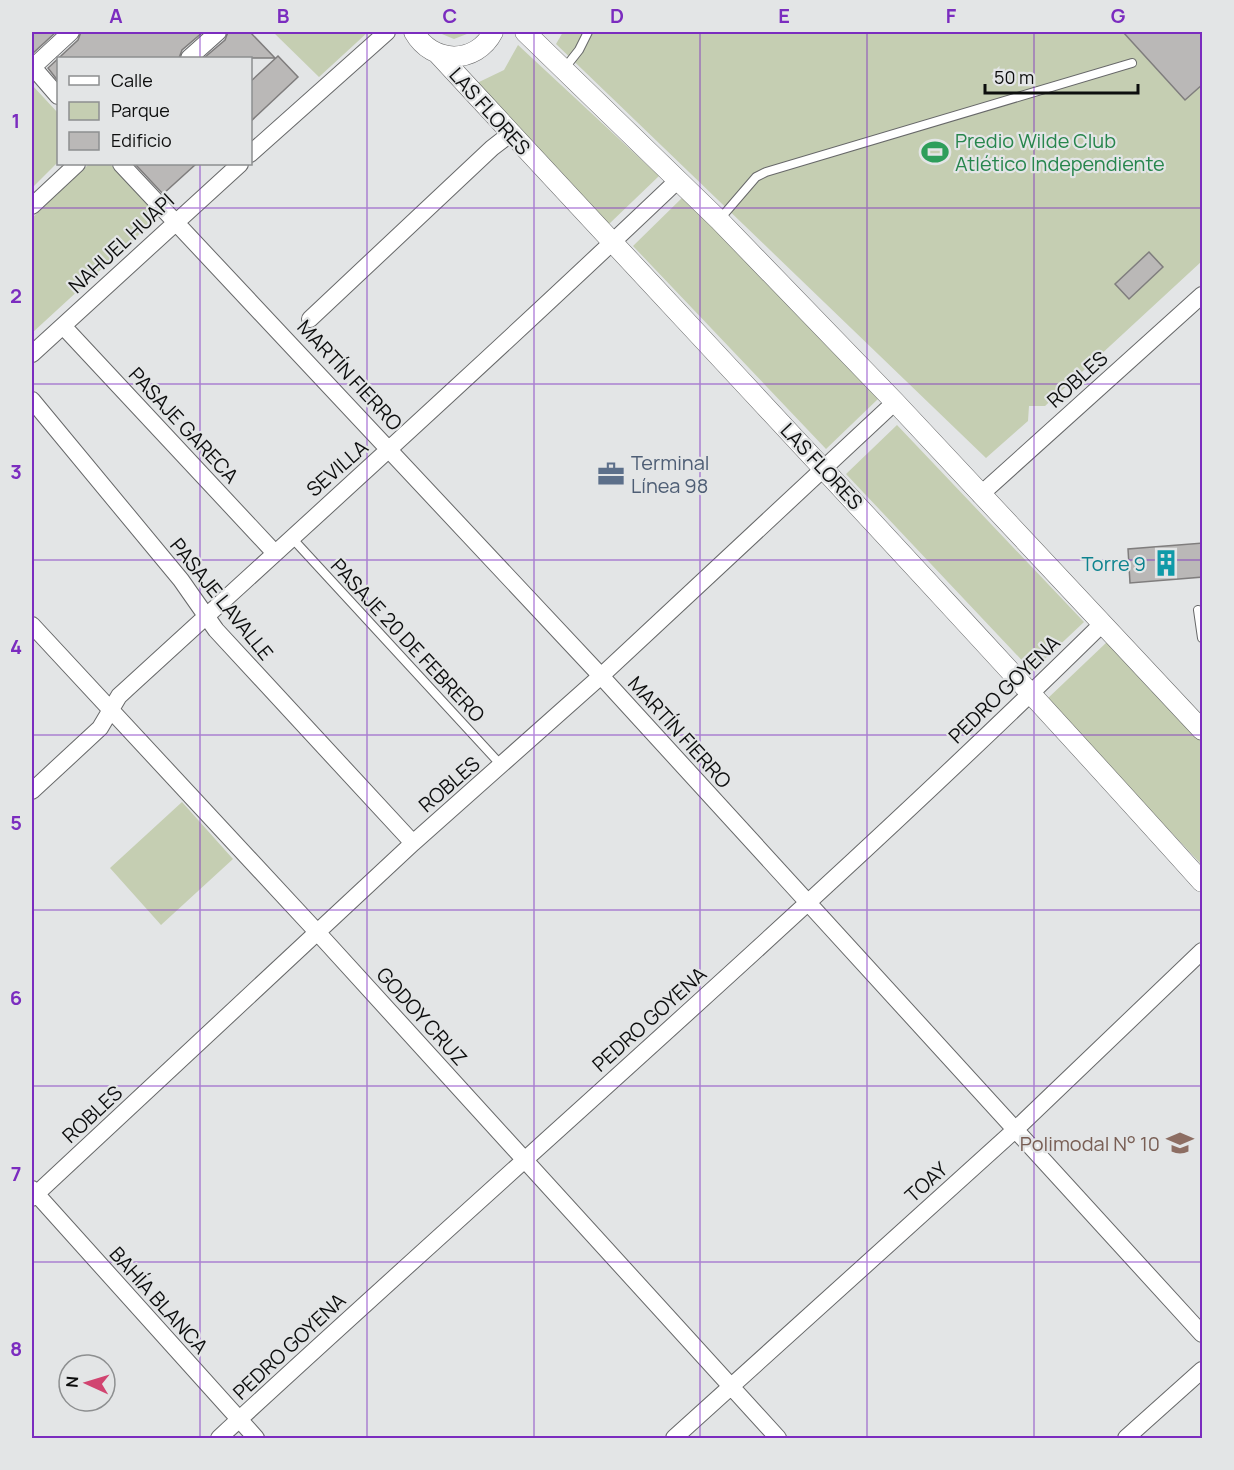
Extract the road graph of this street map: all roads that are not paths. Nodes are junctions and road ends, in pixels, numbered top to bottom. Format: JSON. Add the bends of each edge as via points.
{"nodes":[{"id":1,"x":71,"y":32,"type":"edge"},
{"id":2,"x":218,"y":32,"type":"edge"},
{"id":3,"x":387,"y":32,"type":"edge"},
{"id":4,"x":414,"y":32,"type":"edge"},
{"id":5,"x":493,"y":32,"type":"edge"},
{"id":6,"x":525,"y":32,"type":"edge"},
{"id":7,"x":588,"y":32,"type":"edge"},
{"id":8,"x":438,"y":54,"type":"junction"},
{"id":9,"x":190,"y":57,"type":"edge"},
{"id":10,"x":1132,"y":63,"type":"dead end"},
{"id":11,"x":32,"y":67,"type":"edge"},
{"id":12,"x":563,"y":70,"type":"junction"},
{"id":13,"x":57,"y":95,"type":"edge"},
{"id":14,"x":510,"y":134,"type":"junction"},
{"id":15,"x":252,"y":152,"type":"edge"},
{"id":16,"x":76,"y":165,"type":"edge"},
{"id":17,"x":122,"y":165,"type":"edge"},
{"id":18,"x":239,"y":165,"type":"edge"},
{"id":19,"x":677,"y":181,"type":"junction"},
{"id":20,"x":32,"y":206,"type":"edge"},
{"id":21,"x":719,"y":220,"type":"junction"},
{"id":22,"x":176,"y":221,"type":"junction"},
{"id":23,"x":612,"y":243,"type":"junction"},
{"id":24,"x":1203,"y":295,"type":"edge"},
{"id":25,"x":310,"y":319,"type":"dead end"},
{"id":26,"x":63,"y":326,"type":"junction"},
{"id":27,"x":32,"y":354,"type":"edge"},
{"id":28,"x":32,"y":400,"type":"edge"},
{"id":29,"x":895,"y":402,"type":"junction"},
{"id":30,"x":390,"y":449,"type":"junction"},
{"id":31,"x":825,"y":468,"type":"junction"},
{"id":32,"x":980,"y":495,"type":"junction"},
{"id":33,"x":291,"y":537,"type":"junction"},
{"id":34,"x":274,"y":552,"type":"junction"},
{"id":35,"x":1198,"y":610,"type":"dead end"},
{"id":36,"x":206,"y":617,"type":"junction"},
{"id":37,"x":1101,"y":624,"type":"junction"},
{"id":38,"x":32,"y":625,"type":"edge"},
{"id":39,"x":1203,"y":638,"type":"edge"},
{"id":40,"x":601,"y":676,"type":"junction"},
{"id":41,"x":1032,"y":693,"type":"junction"},
{"id":42,"x":111,"y":708,"type":"junction"},
{"id":43,"x":1203,"y":730,"type":"edge"},
{"id":44,"x":501,"y":766,"type":"junction"},
{"id":45,"x":32,"y":791,"type":"edge"},
{"id":46,"x":413,"y":843,"type":"junction"},
{"id":47,"x":1203,"y":882,"type":"edge"},
{"id":48,"x":808,"y":904,"type":"junction"},
{"id":49,"x":318,"y":933,"type":"junction"},
{"id":50,"x":1203,"y":951,"type":"edge"},
{"id":51,"x":1016,"y":1129,"type":"junction"},
{"id":52,"x":522,"y":1160,"type":"junction"},
{"id":53,"x":33,"y":1194,"type":"edge"},
{"id":54,"x":1203,"y":1334,"type":"edge"},
{"id":55,"x":1203,"y":1370,"type":"edge"},
{"id":56,"x":731,"y":1387,"type":"junction"},
{"id":57,"x":239,"y":1420,"type":"junction"},
{"id":58,"x":219,"y":1438,"type":"edge"},
{"id":59,"x":256,"y":1438,"type":"edge"},
{"id":60,"x":674,"y":1438,"type":"edge"},
{"id":61,"x":778,"y":1438,"type":"edge"},
{"id":62,"x":1126,"y":1438,"type":"edge"}],
"edges":[{"from":1,"to":11,"type":"street"},
{"from":2,"to":9,"type":"street"},
{"from":3,"to":15,"type":"street"},
{"from":4,"to":8,"type":"street","name":"LAS FLORES","via":[[427,48]]},
{"from":5,"to":8,"type":"street","via":[[474,52],[463,56]]},
{"from":6,"to":12,"type":"street"},
{"from":7,"to":12,"type":"lane"},
{"from":8,"to":14,"type":"street","name":"LAS FLORES"},
{"from":10,"to":21,"type":"lane","via":[[766,172],[756,177]]},
{"from":11,"to":13,"type":"street"},
{"from":12,"to":19,"type":"street"},
{"from":14,"to":23,"type":"street","name":"LAS FLORES"},
{"from":14,"to":25,"type":"street"},
{"from":16,"to":20,"type":"street"},
{"from":17,"to":22,"type":"street","name":"MARTÍN FIERRO"},
{"from":18,"to":22,"type":"street","name":"NAHUEL HUAPI"},
{"from":19,"to":21,"type":"street"},
{"from":19,"to":23,"type":"street","name":"SEVILLA"},
{"from":21,"to":29,"type":"street"},
{"from":22,"to":26,"type":"street","name":"NAHUEL HUAPI"},
{"from":22,"to":30,"type":"street","name":"MARTÍN FIERRO"},
{"from":23,"to":30,"type":"street","name":"SEVILLA"},
{"from":23,"to":31,"type":"street","name":"LAS FLORES"},
{"from":24,"to":32,"type":"street","name":"ROBLES"},
{"from":26,"to":27,"type":"street","name":"NAHUEL HUAPI"},
{"from":26,"to":34,"type":"street","name":"PASAJE GARECA"},
{"from":28,"to":36,"type":"street","name":"PASAJE LAVALLE","via":[[181,580]]},
{"from":29,"to":31,"type":"street","name":"ROBLES"},
{"from":29,"to":32,"type":"street"},
{"from":30,"to":33,"type":"street","name":"SEVILLA"},
{"from":30,"to":40,"type":"street","name":"MARTÍN FIERRO"},
{"from":31,"to":40,"type":"street","name":"ROBLES"},
{"from":31,"to":41,"type":"street","name":"LAS FLORES"},
{"from":32,"to":37,"type":"street"},
{"from":33,"to":34,"type":"street","name":"SEVILLA"},
{"from":33,"to":44,"type":"lane","name":"PASAJE 20 DE FEBRERO"},
{"from":34,"to":36,"type":"street","name":"SEVILLA"},
{"from":35,"to":39,"type":"lane"},
{"from":36,"to":42,"type":"street","name":"SEVILLA","via":[[119,696]]},
{"from":36,"to":46,"type":"street","name":"PASAJE LAVALLE"},
{"from":37,"to":41,"type":"street","name":"PEDRO GOYENA"},
{"from":37,"to":43,"type":"street"},
{"from":38,"to":42,"type":"street","name":"GODOY CRUZ"},
{"from":40,"to":44,"type":"street","name":"ROBLES"},
{"from":40,"to":48,"type":"street","name":"MARTÍN FIERRO"},
{"from":41,"to":47,"type":"street","name":"LAS FLORES"},
{"from":41,"to":48,"type":"street","name":"PEDRO GOYENA"},
{"from":42,"to":45,"type":"street","name":"SEVILLA","via":[[100,728]]},
{"from":42,"to":49,"type":"street","name":"GODOY CRUZ"},
{"from":44,"to":46,"type":"street","name":"ROBLES"},
{"from":46,"to":49,"type":"street","name":"ROBLES"},
{"from":48,"to":51,"type":"street","name":"MARTÍN FIERRO"},
{"from":48,"to":52,"type":"street","name":"PEDRO GOYENA"},
{"from":49,"to":52,"type":"street","name":"GODOY CRUZ"},
{"from":49,"to":53,"type":"street","name":"ROBLES"},
{"from":50,"to":51,"type":"street","name":"TOAY"},
{"from":51,"to":54,"type":"street","name":"MARTÍN FIERRO"},
{"from":51,"to":56,"type":"street","name":"TOAY"},
{"from":52,"to":56,"type":"street","name":"GODOY CRUZ"},
{"from":52,"to":57,"type":"street","name":"PEDRO GOYENA"},
{"from":53,"to":57,"type":"street","name":"BAHÍA BLANCA"},
{"from":55,"to":62,"type":"street"},
{"from":56,"to":60,"type":"street","name":"TOAY"},
{"from":56,"to":61,"type":"street","name":"GODOY CRUZ"},
{"from":57,"to":58,"type":"street","name":"PEDRO GOYENA"},
{"from":57,"to":59,"type":"street","name":"BAHÍA BLANCA"}]}
